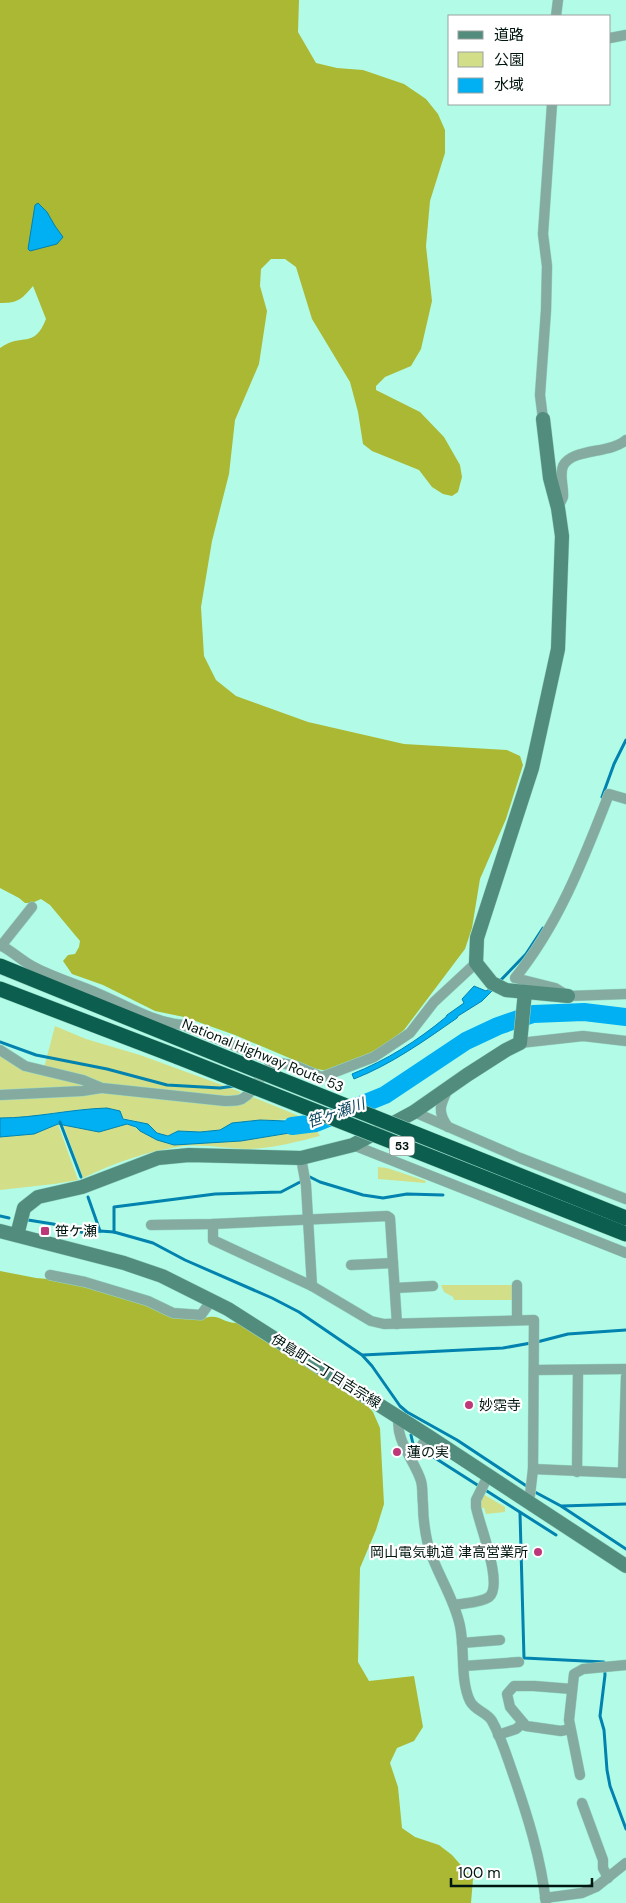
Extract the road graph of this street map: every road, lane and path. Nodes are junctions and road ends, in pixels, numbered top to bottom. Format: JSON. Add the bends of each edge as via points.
{"nodes":[{"id":1,"x":558,"y":0,"type":"edge"},
{"id":2,"x":556,"y":15,"type":"edge"},
{"id":3,"x":626,"y":35,"type":"edge"},
{"id":4,"x":611,"y":38,"type":"edge"},
{"id":5,"x":552,"y":105,"type":"edge"},
{"id":6,"x":543,"y":419,"type":"joint"},
{"id":7,"x":626,"y":440,"type":"edge"},
{"id":8,"x":558,"y":508,"type":"junction"},
{"id":9,"x":626,"y":799,"type":"edge"},
{"id":10,"x":32,"y":907,"type":"dead end"},
{"id":11,"x":1,"y":945,"type":"edge"},
{"id":12,"x":476,"y":963,"type":"junction"},
{"id":13,"x":0,"y":966,"type":"edge"},
{"id":14,"x":0,"y":989,"type":"edge"},
{"id":15,"x":626,"y":994,"type":"edge"},
{"id":16,"x":525,"y":995,"type":"junction"},
{"id":17,"x":568,"y":996,"type":"junction"},
{"id":18,"x":520,"y":1040,"type":"junction"},
{"id":19,"x":626,"y":1041,"type":"edge"},
{"id":20,"x":0,"y":1050,"type":"edge"},
{"id":21,"x":275,"y":1062,"type":"junction"},
{"id":22,"x":102,"y":1088,"type":"junction"},
{"id":23,"x":448,"y":1090,"type":"junction"},
{"id":24,"x":0,"y":1095,"type":"edge"},
{"id":25,"x":414,"y":1112,"type":"junction"},
{"id":26,"x":448,"y":1127,"type":"junction"},
{"id":27,"x":353,"y":1145,"type":"junction"},
{"id":28,"x":301,"y":1158,"type":"junction"},
{"id":29,"x":520,"y":1158,"type":"junction"},
{"id":30,"x":626,"y":1200,"type":"edge"},
{"id":31,"x":502,"y":1203,"type":"junction"},
{"id":32,"x":308,"y":1218,"type":"junction"},
{"id":33,"x":626,"y":1218,"type":"edge"},
{"id":34,"x":213,"y":1224,"type":"junction"},
{"id":35,"x":151,"y":1225,"type":"dead end"},
{"id":36,"x":0,"y":1231,"type":"edge"},
{"id":37,"x":626,"y":1234,"type":"edge"},
{"id":38,"x":17,"y":1235,"type":"junction"},
{"id":39,"x":626,"y":1253,"type":"edge"},
{"id":40,"x":393,"y":1263,"type":"junction"},
{"id":41,"x":351,"y":1265,"type":"dead end"},
{"id":42,"x":50,"y":1275,"type":"dead end"},
{"id":43,"x":516,"y":1285,"type":"dead end"},
{"id":44,"x":312,"y":1286,"type":"junction"},
{"id":45,"x":433,"y":1286,"type":"dead end"},
{"id":46,"x":394,"y":1288,"type":"junction"},
{"id":47,"x":211,"y":1301,"type":"junction"},
{"id":48,"x":517,"y":1320,"type":"junction"},
{"id":49,"x":397,"y":1324,"type":"junction"},
{"id":50,"x":534,"y":1370,"type":"junction"},
{"id":51,"x":626,"y":1370,"type":"edge"},
{"id":52,"x":578,"y":1371,"type":"junction"},
{"id":53,"x":626,"y":1377,"type":"edge"},
{"id":54,"x":399,"y":1417,"type":"junction"},
{"id":55,"x":420,"y":1448,"type":"junction"},
{"id":56,"x":532,"y":1469,"type":"junction"},
{"id":57,"x":577,"y":1472,"type":"junction"},
{"id":58,"x":625,"y":1473,"type":"edge"},
{"id":59,"x":483,"y":1485,"type":"junction"},
{"id":60,"x":529,"y":1493,"type":"junction"},
{"id":61,"x":626,"y":1566,"type":"edge"},
{"id":62,"x":455,"y":1605,"type":"junction"},
{"id":63,"x":500,"y":1640,"type":"dead end"},
{"id":64,"x":462,"y":1643,"type":"junction"},
{"id":65,"x":519,"y":1662,"type":"dead end"},
{"id":66,"x":626,"y":1665,"type":"edge"},
{"id":67,"x":464,"y":1666,"type":"junction"},
{"id":68,"x":572,"y":1689,"type":"junction"},
{"id":69,"x":523,"y":1723,"type":"junction"},
{"id":70,"x":570,"y":1729,"type":"junction"},
{"id":71,"x":498,"y":1735,"type":"junction"},
{"id":72,"x":580,"y":1775,"type":"dead end"},
{"id":73,"x":582,"y":1804,"type":"dead end"},
{"id":74,"x":626,"y":1863,"type":"edge"},
{"id":75,"x":608,"y":1878,"type":"junction"},
{"id":76,"x":546,"y":1900,"type":"edge"}],
"edges":[{"from":1,"to":2,"type":"street"},
{"from":3,"to":4,"type":"street"},
{"from":5,"to":6,"type":"street","via":[[543,234],[547,266],[540,395]]},
{"from":6,"to":8,"type":"street","via":[[550,478]]},
{"from":7,"to":8,"type":"street","via":[[610,449],[572,456],[562,471],[562,497]]},
{"from":8,"to":12,"type":"street","via":[[562,536],[558,649],[532,768],[477,938]]},
{"from":9,"to":17,"type":"street","via":[[609,794],[572,886],[549,930],[515,978],[555,988]]},
{"from":10,"to":11,"type":"street"},
{"from":11,"to":21,"type":"street","via":[[32,966],[151,1018],[183,1025]]},
{"from":12,"to":16,"type":"street","via":[[496,986]]},
{"from":12,"to":21,"type":"street","via":[[434,1002],[410,1033],[374,1057],[322,1077],[296,1066]]},
{"from":13,"to":33,"type":"highway","name":"National Highway Route 53","number":"53","bridge":true},
{"from":14,"to":37,"type":"highway","number":"53","bridge":true},
{"from":15,"to":17,"type":"street"},
{"from":16,"to":17,"type":"street"},
{"from":16,"to":18,"type":"street"},
{"from":18,"to":19,"type":"street","via":[[583,1036]]},
{"from":18,"to":23,"type":"street"},
{"from":20,"to":22,"type":"street","via":[[25,1066]]},
{"from":21,"to":22,"type":"street","via":[[241,1100],[225,1102]]},
{"from":22,"to":24,"type":"street"},
{"from":23,"to":25,"type":"street"},
{"from":23,"to":26,"type":"street","via":[[440,1112]]},
{"from":25,"to":26,"type":"street"},
{"from":25,"to":27,"type":"street"},
{"from":26,"to":29,"type":"street"},
{"from":27,"to":28,"type":"street"},
{"from":27,"to":31,"type":"street"},
{"from":28,"to":32,"type":"street"},
{"from":28,"to":38,"type":"street","via":[[189,1155],[158,1158],[82,1188],[38,1197],[24,1208]]},
{"from":29,"to":30,"type":"street"},
{"from":29,"to":31,"type":"street"},
{"from":31,"to":39,"type":"street"},
{"from":32,"to":34,"type":"street"},
{"from":32,"to":40,"type":"street","via":[[387,1216],[390,1218]]},
{"from":32,"to":44,"type":"street"},
{"from":34,"to":35,"type":"street"},
{"from":34,"to":44,"type":"street","via":[[213,1240]]},
{"from":36,"to":38,"type":"street","name":"伊島町二丁目吉宗線"},
{"from":38,"to":47,"type":"street","name":"伊島町二丁目吉宗線","via":[[162,1276]]},
{"from":40,"to":41,"type":"street"},
{"from":40,"to":46,"type":"street"},
{"from":42,"to":47,"type":"street","via":[[148,1300],[173,1313],[200,1316]]},
{"from":43,"to":48,"type":"street"},
{"from":44,"to":49,"type":"street","via":[[371,1321]]},
{"from":45,"to":46,"type":"street"},
{"from":46,"to":49,"type":"street"},
{"from":47,"to":54,"type":"street","name":"伊島町二丁目吉宗線"},
{"from":48,"to":49,"type":"street"},
{"from":48,"to":50,"type":"street","via":[[534,1320]]},
{"from":50,"to":52,"type":"street"},
{"from":50,"to":56,"type":"street"},
{"from":51,"to":52,"type":"street"},
{"from":52,"to":57,"type":"street"},
{"from":53,"to":58,"type":"street"},
{"from":54,"to":55,"type":"street","name":"伊島町二丁目吉宗線"},
{"from":54,"to":55,"type":"street","via":[[400,1434]]},
{"from":55,"to":59,"type":"street","name":"伊島町二丁目吉宗線"},
{"from":55,"to":62,"type":"street","via":[[423,1516],[428,1546]]},
{"from":56,"to":57,"type":"street"},
{"from":56,"to":60,"type":"street"},
{"from":57,"to":58,"type":"street"},
{"from":59,"to":60,"type":"street","name":"伊島町二丁目吉宗線"},
{"from":59,"to":62,"type":"street","via":[[476,1507],[491,1560],[493,1590],[484,1599]]},
{"from":60,"to":61,"type":"street","name":"伊島町二丁目吉宗線"},
{"from":62,"to":64,"type":"street"},
{"from":63,"to":64,"type":"street"},
{"from":64,"to":67,"type":"street"},
{"from":65,"to":67,"type":"street"},
{"from":66,"to":68,"type":"street","via":[[583,1669],[574,1674]]},
{"from":67,"to":71,"type":"street","via":[[470,1701],[492,1720]]},
{"from":68,"to":69,"type":"street","via":[[514,1686],[507,1694],[510,1707]]},
{"from":68,"to":70,"type":"street"},
{"from":69,"to":70,"type":"street","via":[[561,1731]]},
{"from":69,"to":71,"type":"street"},
{"from":70,"to":72,"type":"street"},
{"from":71,"to":76,"type":"street","via":[[535,1842]]},
{"from":73,"to":75,"type":"street"},
{"from":74,"to":75,"type":"street"},
{"from":75,"to":76,"type":"street","via":[[582,1893]]}]}
